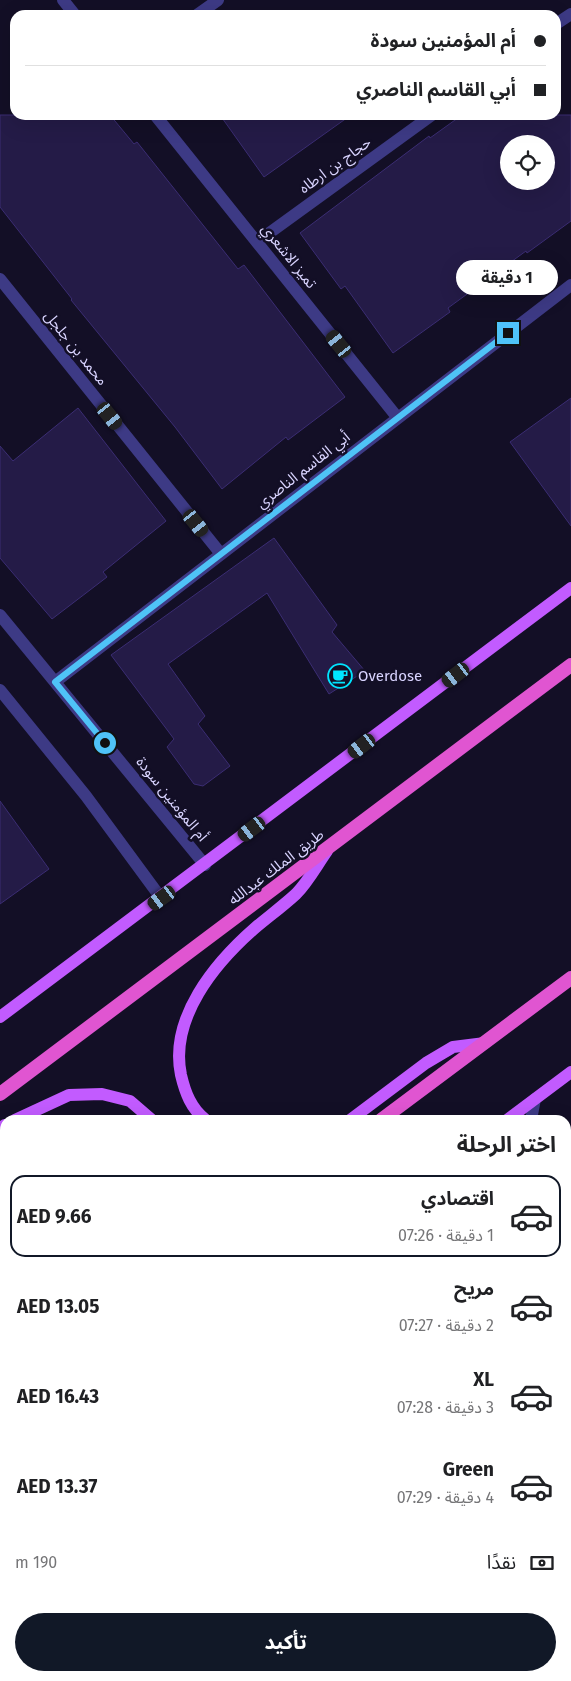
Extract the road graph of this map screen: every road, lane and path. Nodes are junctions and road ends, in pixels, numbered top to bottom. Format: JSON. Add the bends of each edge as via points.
{"nodes":[{"id":1,"x":63,"y":0,"type":"edge"},
{"id":2,"x":218,"y":0,"type":"edge"},
{"id":3,"x":71,"y":10,"type":"edge"},
{"id":4,"x":204,"y":10,"type":"edge"},
{"id":5,"x":159,"y":120,"type":"edge"},
{"id":6,"x":425,"y":120,"type":"edge"},
{"id":7,"x":257,"y":242,"type":"junction"},
{"id":8,"x":0,"y":278,"type":"edge"},
{"id":9,"x":571,"y":285,"type":"edge"},
{"id":10,"x":397,"y":418,"type":"junction"},
{"id":11,"x":221,"y":554,"type":"junction"},
{"id":12,"x":571,"y":588,"type":"edge"},
{"id":13,"x":571,"y":593,"type":"edge"},
{"id":14,"x":551,"y":604,"type":"junction"},
{"id":15,"x":0,"y":615,"type":"edge"},
{"id":16,"x":571,"y":665,"type":"edge"},
{"id":17,"x":55,"y":682,"type":"junction"},
{"id":18,"x":0,"y":690,"type":"edge"},
{"id":19,"x":330,"y":847,"type":"junction"},
{"id":20,"x":205,"y":865,"type":"junction"},
{"id":21,"x":162,"y":898,"type":"junction"},
{"id":22,"x":571,"y":978,"type":"edge"},
{"id":23,"x":0,"y":1017,"type":"edge"},
{"id":24,"x":485,"y":1043,"type":"junction"},
{"id":25,"x":571,"y":1072,"type":"edge"},
{"id":26,"x":0,"y":1094,"type":"edge"},
{"id":27,"x":535,"y":1099,"type":"junction"},
{"id":28,"x":26,"y":1115,"type":"edge"},
{"id":29,"x":146,"y":1115,"type":"edge"},
{"id":30,"x":202,"y":1115,"type":"edge"},
{"id":31,"x":357,"y":1115,"type":"edge"},
{"id":32,"x":388,"y":1115,"type":"edge"},
{"id":33,"x":514,"y":1115,"type":"edge"},
{"id":34,"x":531,"y":1115,"type":"edge"}],
"edges":[{"from":1,"to":3,"type":"street"},
{"from":2,"to":4,"type":"street"},
{"from":5,"to":7,"type":"street","name":"تميز الاشعري"},
{"from":6,"to":7,"type":"street","name":"حجاج بن ارطاه"},
{"from":7,"to":10,"type":"street","name":"تميز الاشعري"},
{"from":8,"to":11,"type":"street","name":"محمد بن جلجل"},
{"from":9,"to":10,"type":"street","name":"أبي القاسم الناصري"},
{"from":10,"to":11,"type":"street","name":"أبي القاسم الناصري"},
{"from":11,"to":17,"type":"street","name":"أبي القاسم الناصري"},
{"from":12,"to":14,"type":"main road"},
{"from":13,"to":14,"type":"main road"},
{"from":14,"to":20,"type":"main road"},
{"from":15,"to":17,"type":"street","name":"أم المؤمنين سودة"},
{"from":16,"to":19,"type":"highway","name":"طريق الملك عبدالله"},
{"from":17,"to":20,"type":"street","name":"أم المؤمنين سودة"},
{"from":18,"to":21,"type":"street","via":[[86,796]]},
{"from":19,"to":26,"type":"highway","name":"طريق الملك عبدالله"},
{"from":19,"to":30,"type":"main road","via":[[297,893],[253,930],[223,962],[193,1002],[178,1053],[186,1096]]},
{"from":20,"to":21,"type":"main road"},
{"from":21,"to":23,"type":"main road"},
{"from":22,"to":24,"type":"highway"},
{"from":24,"to":31,"type":"main road","via":[[453,1047]]},
{"from":24,"to":32,"type":"highway"},
{"from":25,"to":27,"type":"main road"},
{"from":27,"to":33,"type":"main road"},
{"from":27,"to":34,"type":"street"},
{"from":28,"to":29,"type":"main road","via":[[69,1095],[102,1094],[130,1101]]}]}
